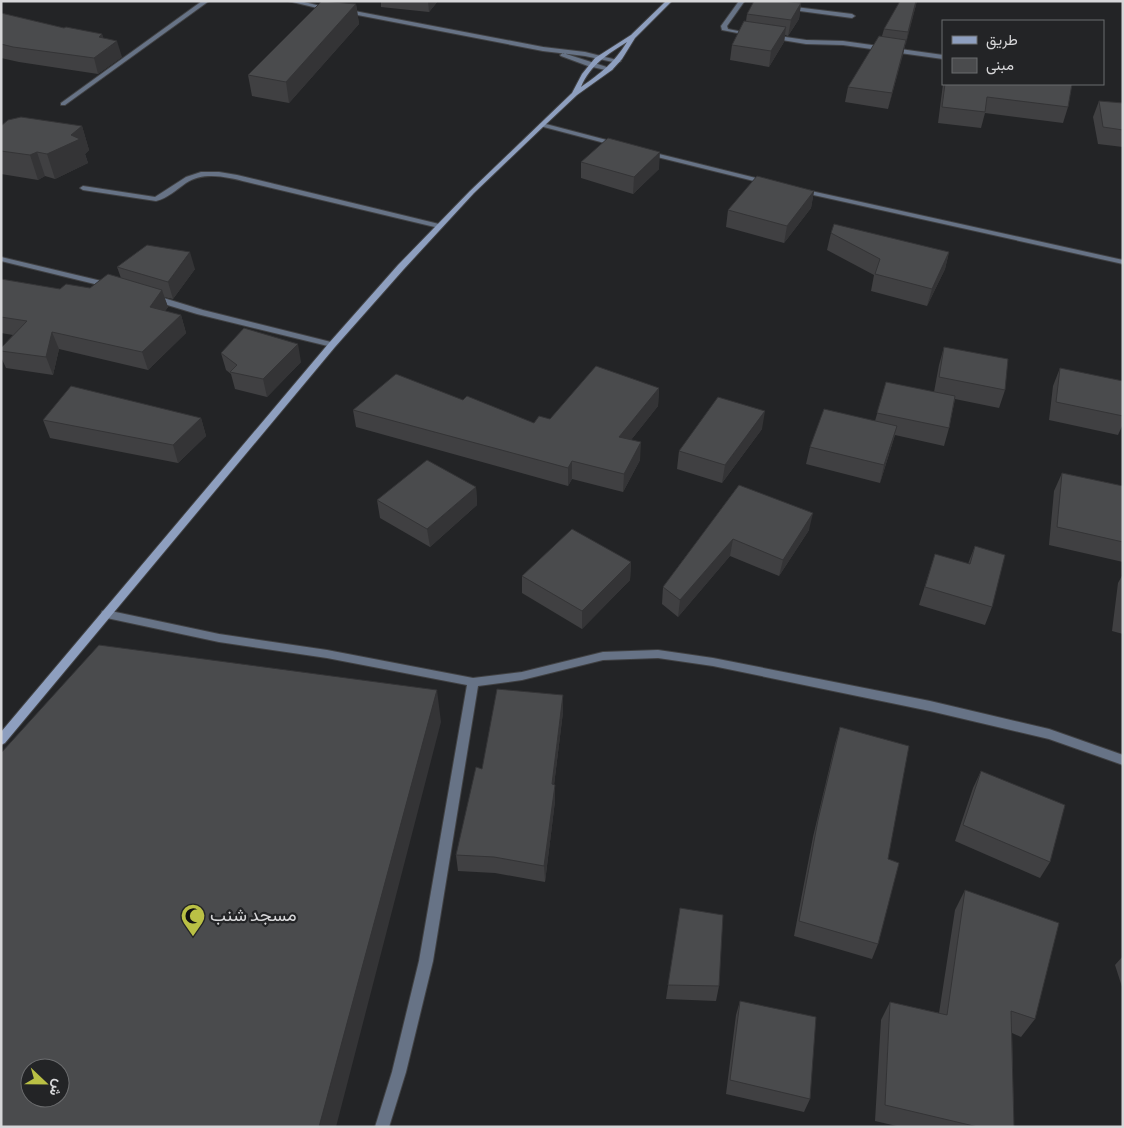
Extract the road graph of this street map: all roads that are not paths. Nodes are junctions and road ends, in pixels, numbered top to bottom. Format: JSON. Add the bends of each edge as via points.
{"nodes":[{"id":1,"x":206,"y":1,"type":"edge"},
{"id":2,"x":292,"y":1,"type":"edge"},
{"id":3,"x":669,"y":1,"type":"edge"},
{"id":4,"x":734,"y":1,"type":"edge"},
{"id":5,"x":741,"y":2,"type":"edge"},
{"id":6,"x":750,"y":3,"type":"edge"},
{"id":7,"x":778,"y":7,"type":"edge"},
{"id":8,"x":852,"y":16,"type":"dead end"},
{"id":9,"x":633,"y":37,"type":"junction"},
{"id":10,"x":542,"y":49,"type":"junction"},
{"id":11,"x":600,"y":56,"type":"junction"},
{"id":12,"x":942,"y":57,"type":"edge"},
{"id":13,"x":618,"y":61,"type":"junction"},
{"id":14,"x":590,"y":65,"type":"junction"},
{"id":15,"x":610,"y":69,"type":"junction"},
{"id":16,"x":575,"y":94,"type":"junction"},
{"id":17,"x":63,"y":104,"type":"dead end"},
{"id":18,"x":542,"y":125,"type":"junction"},
{"id":19,"x":621,"y":146,"type":"edge"},
{"id":20,"x":639,"y":151,"type":"edge"},
{"id":21,"x":777,"y":184,"type":"edge"},
{"id":22,"x":83,"y":188,"type":"dead end"},
{"id":23,"x":795,"y":189,"type":"edge"},
{"id":24,"x":439,"y":226,"type":"junction"},
{"id":25,"x":1,"y":259,"type":"edge"},
{"id":26,"x":1123,"y":262,"type":"edge"},
{"id":27,"x":122,"y":289,"type":"edge"},
{"id":28,"x":148,"y":296,"type":"edge"},
{"id":29,"x":332,"y":345,"type":"junction"},
{"id":30,"x":106,"y":614,"type":"junction"},
{"id":31,"x":474,"y":682,"type":"junction"},
{"id":32,"x":1,"y":740,"type":"edge"},
{"id":33,"x":1123,"y":760,"type":"edge"},
{"id":34,"x":382,"y":1127,"type":"edge"}],
"edges":[{"from":1,"to":17,"type":"street"},
{"from":2,"to":10,"type":"street"},
{"from":3,"to":9,"type":"street"},
{"from":4,"to":5,"type":"street"},
{"from":5,"to":6,"type":"street"},
{"from":5,"to":12,"type":"street","via":[[724,26],[726,30]]},
{"from":7,"to":8,"type":"street"},
{"from":9,"to":11,"type":"street"},
{"from":9,"to":13,"type":"street"},
{"from":10,"to":11,"type":"street"},
{"from":10,"to":14,"type":"street"},
{"from":11,"to":13,"type":"street"},
{"from":11,"to":14,"type":"street"},
{"from":13,"to":15,"type":"street"},
{"from":14,"to":15,"type":"street"},
{"from":14,"to":16,"type":"street","via":[[580,78]]},
{"from":15,"to":16,"type":"street"},
{"from":16,"to":18,"type":"street"},
{"from":18,"to":19,"type":"street"},
{"from":18,"to":24,"type":"street"},
{"from":20,"to":21,"type":"street"},
{"from":22,"to":24,"type":"street","via":[[156,199],[165,197],[188,177],[215,175]]},
{"from":23,"to":26,"type":"street"},
{"from":24,"to":29,"type":"street"},
{"from":25,"to":27,"type":"street"},
{"from":28,"to":29,"type":"street"},
{"from":29,"to":30,"type":"street"},
{"from":30,"to":31,"type":"street","via":[[219,638],[327,654]]},
{"from":30,"to":32,"type":"street"},
{"from":31,"to":33,"type":"street","via":[[522,676],[603,656],[658,654],[930,706],[1049,734]]},
{"from":31,"to":34,"type":"street","via":[[426,961]]}]}
